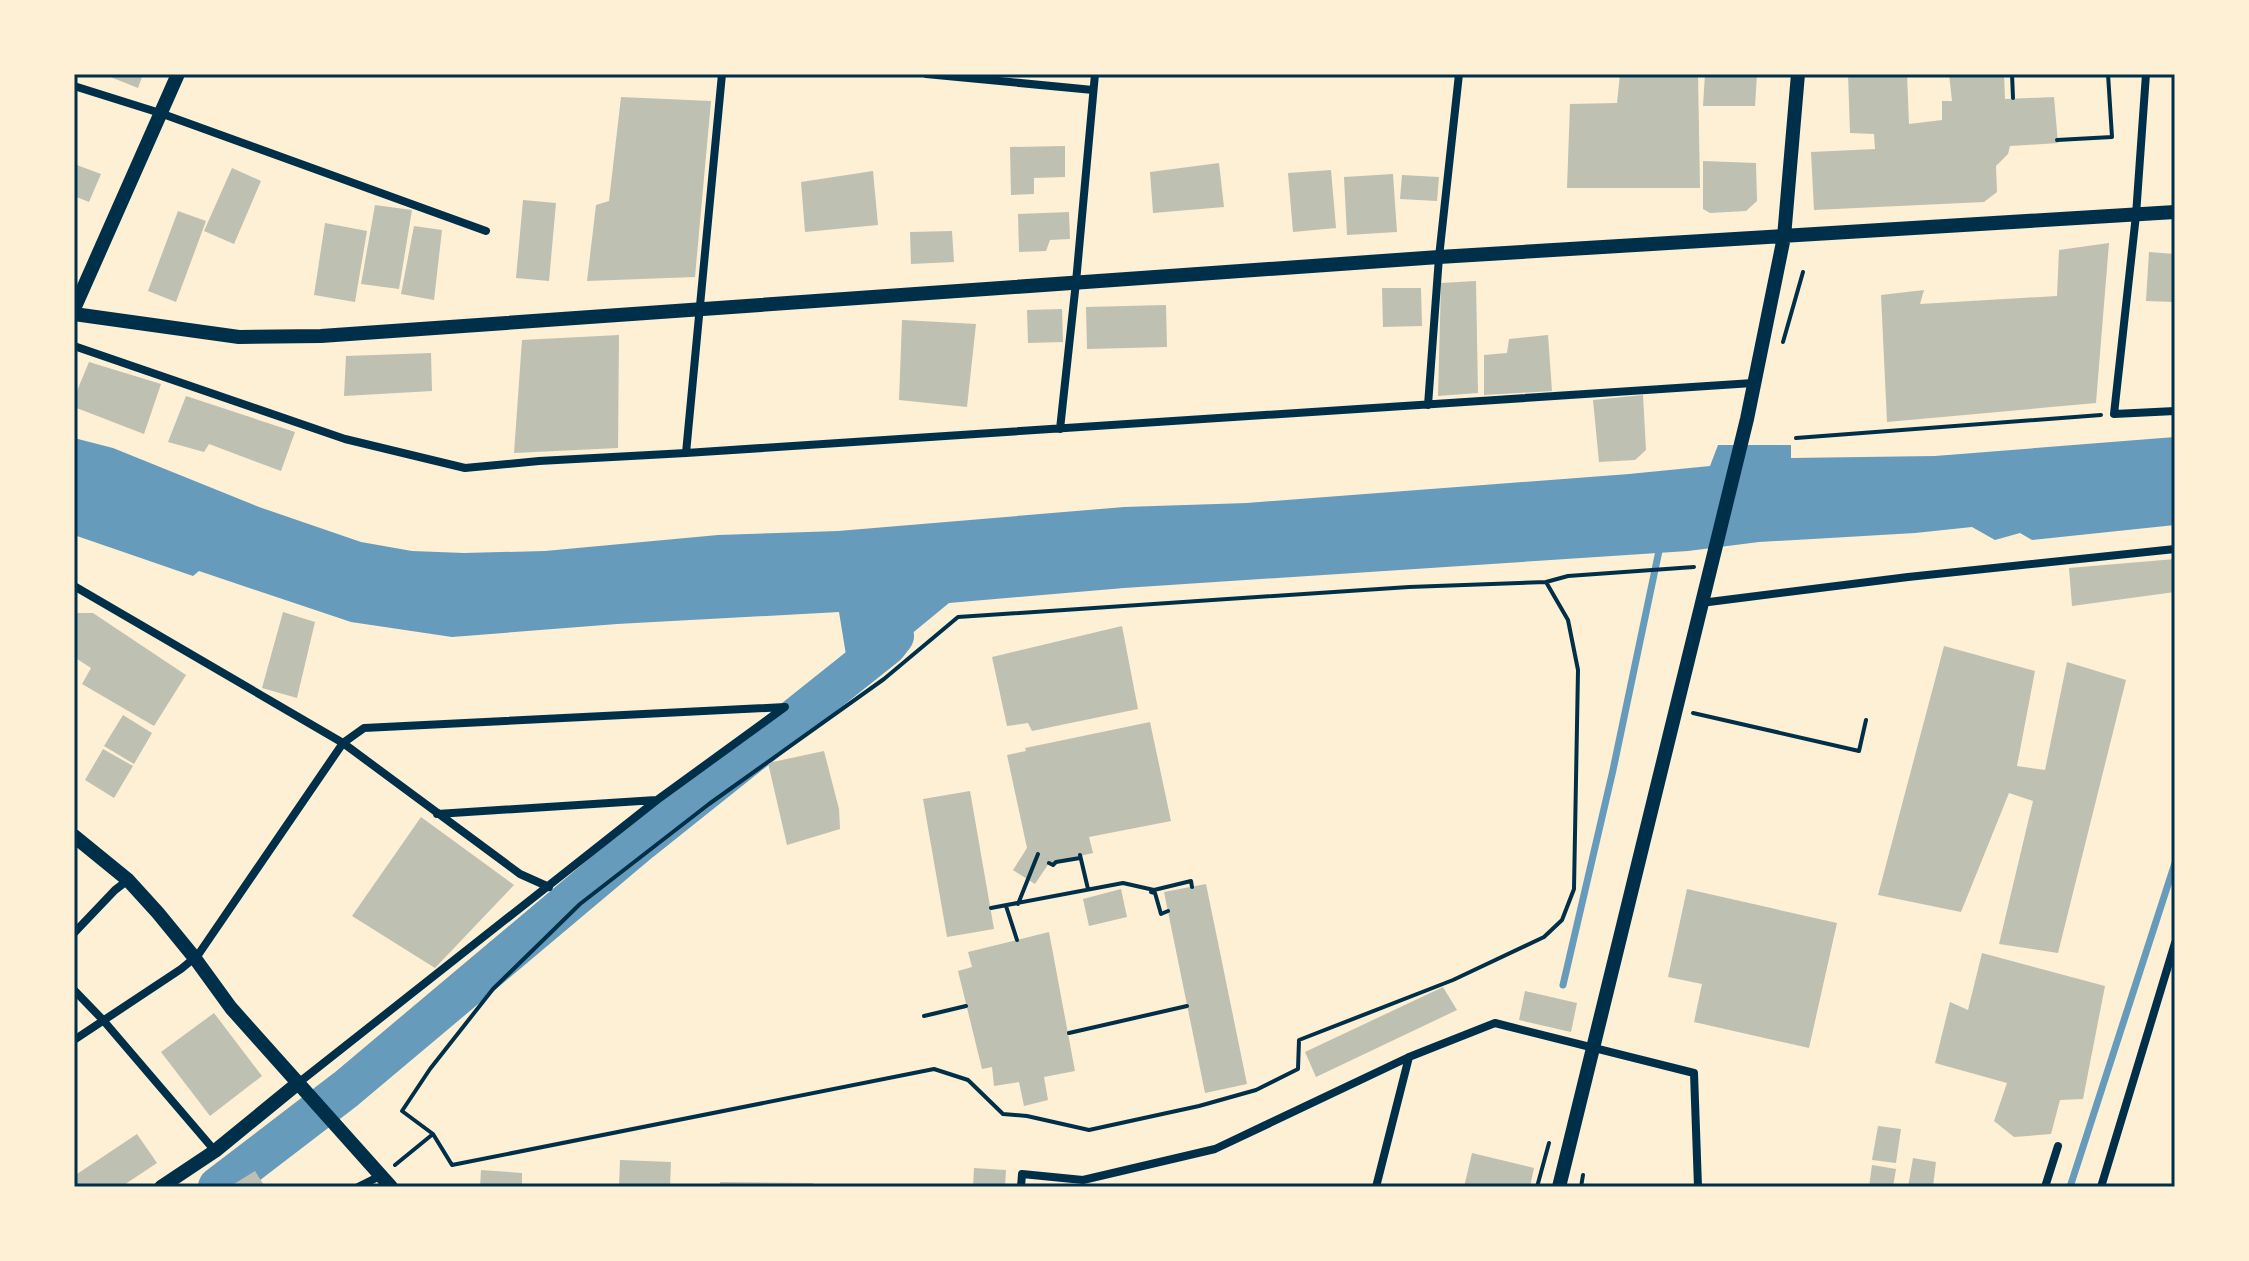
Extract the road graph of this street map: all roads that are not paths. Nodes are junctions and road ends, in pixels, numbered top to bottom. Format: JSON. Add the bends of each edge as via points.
{"nodes":[{"id":1,"x":178,"y":74,"type":"edge"},
{"id":2,"x":722,"y":74,"type":"edge"},
{"id":3,"x":926,"y":74,"type":"edge"},
{"id":4,"x":1095,"y":74,"type":"edge"},
{"id":5,"x":1459,"y":74,"type":"edge"},
{"id":6,"x":1798,"y":74,"type":"edge"},
{"id":7,"x":2146,"y":74,"type":"edge"},
{"id":8,"x":74,"y":86,"type":"edge"},
{"id":9,"x":1093,"y":90,"type":"junction"},
{"id":10,"x":160,"y":113,"type":"junction"},
{"id":11,"x":2175,"y":212,"type":"edge"},
{"id":12,"x":2136,"y":215,"type":"junction"},
{"id":13,"x":486,"y":231,"type":"dead end"},
{"id":14,"x":1784,"y":237,"type":"junction"},
{"id":15,"x":1439,"y":257,"type":"junction"},
{"id":16,"x":1076,"y":282,"type":"junction"},
{"id":17,"x":74,"y":311,"type":"edge"},
{"id":18,"x":698,"y":311,"type":"junction"},
{"id":19,"x":74,"y":346,"type":"edge"},
{"id":20,"x":1753,"y":383,"type":"junction"},
{"id":21,"x":1428,"y":405,"type":"junction"},
{"id":22,"x":2175,"y":411,"type":"edge"},
{"id":23,"x":1060,"y":429,"type":"junction"},
{"id":24,"x":686,"y":453,"type":"junction"},
{"id":25,"x":2175,"y":549,"type":"edge"},
{"id":26,"x":74,"y":587,"type":"edge"},
{"id":27,"x":1700,"y":603,"type":"junction"},
{"id":28,"x":343,"y":743,"type":"junction"},
{"id":29,"x":657,"y":800,"type":"junction"},
{"id":30,"x":437,"y":814,"type":"junction"},
{"id":31,"x":74,"y":836,"type":"edge"},
{"id":32,"x":128,"y":880,"type":"junction"},
{"id":33,"x":549,"y":887,"type":"junction"},
{"id":34,"x":74,"y":933,"type":"edge"},
{"id":35,"x":2175,"y":943,"type":"edge"},
{"id":36,"x":194,"y":957,"type":"junction"},
{"id":37,"x":74,"y":990,"type":"edge"},
{"id":38,"x":103,"y":1020,"type":"junction"},
{"id":39,"x":74,"y":1040,"type":"edge"},
{"id":40,"x":1593,"y":1046,"type":"junction"},
{"id":41,"x":1409,"y":1057,"type":"junction"},
{"id":42,"x":297,"y":1084,"type":"junction"},
{"id":43,"x":2058,"y":1146,"type":"dead end"},
{"id":44,"x":215,"y":1151,"type":"junction"},
{"id":45,"x":386,"y":1182,"type":"edge"},
{"id":46,"x":161,"y":1187,"type":"edge"},
{"id":47,"x":358,"y":1187,"type":"edge"},
{"id":48,"x":1021,"y":1187,"type":"edge"},
{"id":49,"x":1376,"y":1187,"type":"edge"},
{"id":50,"x":1559,"y":1187,"type":"edge"},
{"id":51,"x":1698,"y":1187,"type":"edge"},
{"id":52,"x":2045,"y":1187,"type":"edge"},
{"id":53,"x":2101,"y":1187,"type":"edge"}],
"edges":[{"from":1,"to":10,"type":"street"},
{"from":2,"to":18,"type":"street"},
{"from":3,"to":9,"type":"street"},
{"from":4,"to":9,"type":"street"},
{"from":5,"to":15,"type":"street"},
{"from":6,"to":14,"type":"street"},
{"from":7,"to":12,"type":"street"},
{"from":8,"to":10,"type":"street"},
{"from":9,"to":16,"type":"street"},
{"from":10,"to":13,"type":"street"},
{"from":10,"to":17,"type":"street"},
{"from":11,"to":12,"type":"street"},
{"from":12,"to":14,"type":"street"},
{"from":12,"to":22,"type":"street","via":[[2114,414]]},
{"from":14,"to":15,"type":"street"},
{"from":14,"to":20,"type":"street"},
{"from":15,"to":16,"type":"street"},
{"from":15,"to":21,"type":"street"},
{"from":16,"to":18,"type":"street"},
{"from":16,"to":23,"type":"street"},
{"from":17,"to":18,"type":"street","via":[[144,326],[253,337]]},
{"from":18,"to":24,"type":"street"},
{"from":19,"to":24,"type":"street","via":[[345,439],[465,468]]},
{"from":20,"to":21,"type":"street"},
{"from":20,"to":27,"type":"street"},
{"from":21,"to":23,"type":"street"},
{"from":23,"to":24,"type":"street"},
{"from":25,"to":27,"type":"street"},
{"from":26,"to":28,"type":"street"},
{"from":27,"to":40,"type":"street"},
{"from":28,"to":29,"type":"street","via":[[364,728],[785,707]]},
{"from":28,"to":30,"type":"street"},
{"from":28,"to":36,"type":"street"},
{"from":29,"to":30,"type":"street"},
{"from":29,"to":33,"type":"street"},
{"from":30,"to":33,"type":"street","via":[[520,874]]},
{"from":31,"to":32,"type":"street"},
{"from":32,"to":34,"type":"street"},
{"from":32,"to":36,"type":"street"},
{"from":33,"to":42,"type":"street"},
{"from":35,"to":53,"type":"street"},
{"from":36,"to":38,"type":"street"},
{"from":36,"to":42,"type":"street"},
{"from":37,"to":38,"type":"street"},
{"from":38,"to":39,"type":"street"},
{"from":38,"to":44,"type":"street"},
{"from":40,"to":41,"type":"street","via":[[1495,1023]]},
{"from":40,"to":50,"type":"street"},
{"from":40,"to":51,"type":"street","via":[[1694,1073]]},
{"from":41,"to":48,"type":"street","via":[[1215,1149],[1083,1180],[1022,1174]]},
{"from":41,"to":49,"type":"street"},
{"from":42,"to":44,"type":"street"},
{"from":42,"to":45,"type":"street"},
{"from":43,"to":52,"type":"street"},
{"from":44,"to":46,"type":"street"},
{"from":45,"to":47,"type":"street"}]}
